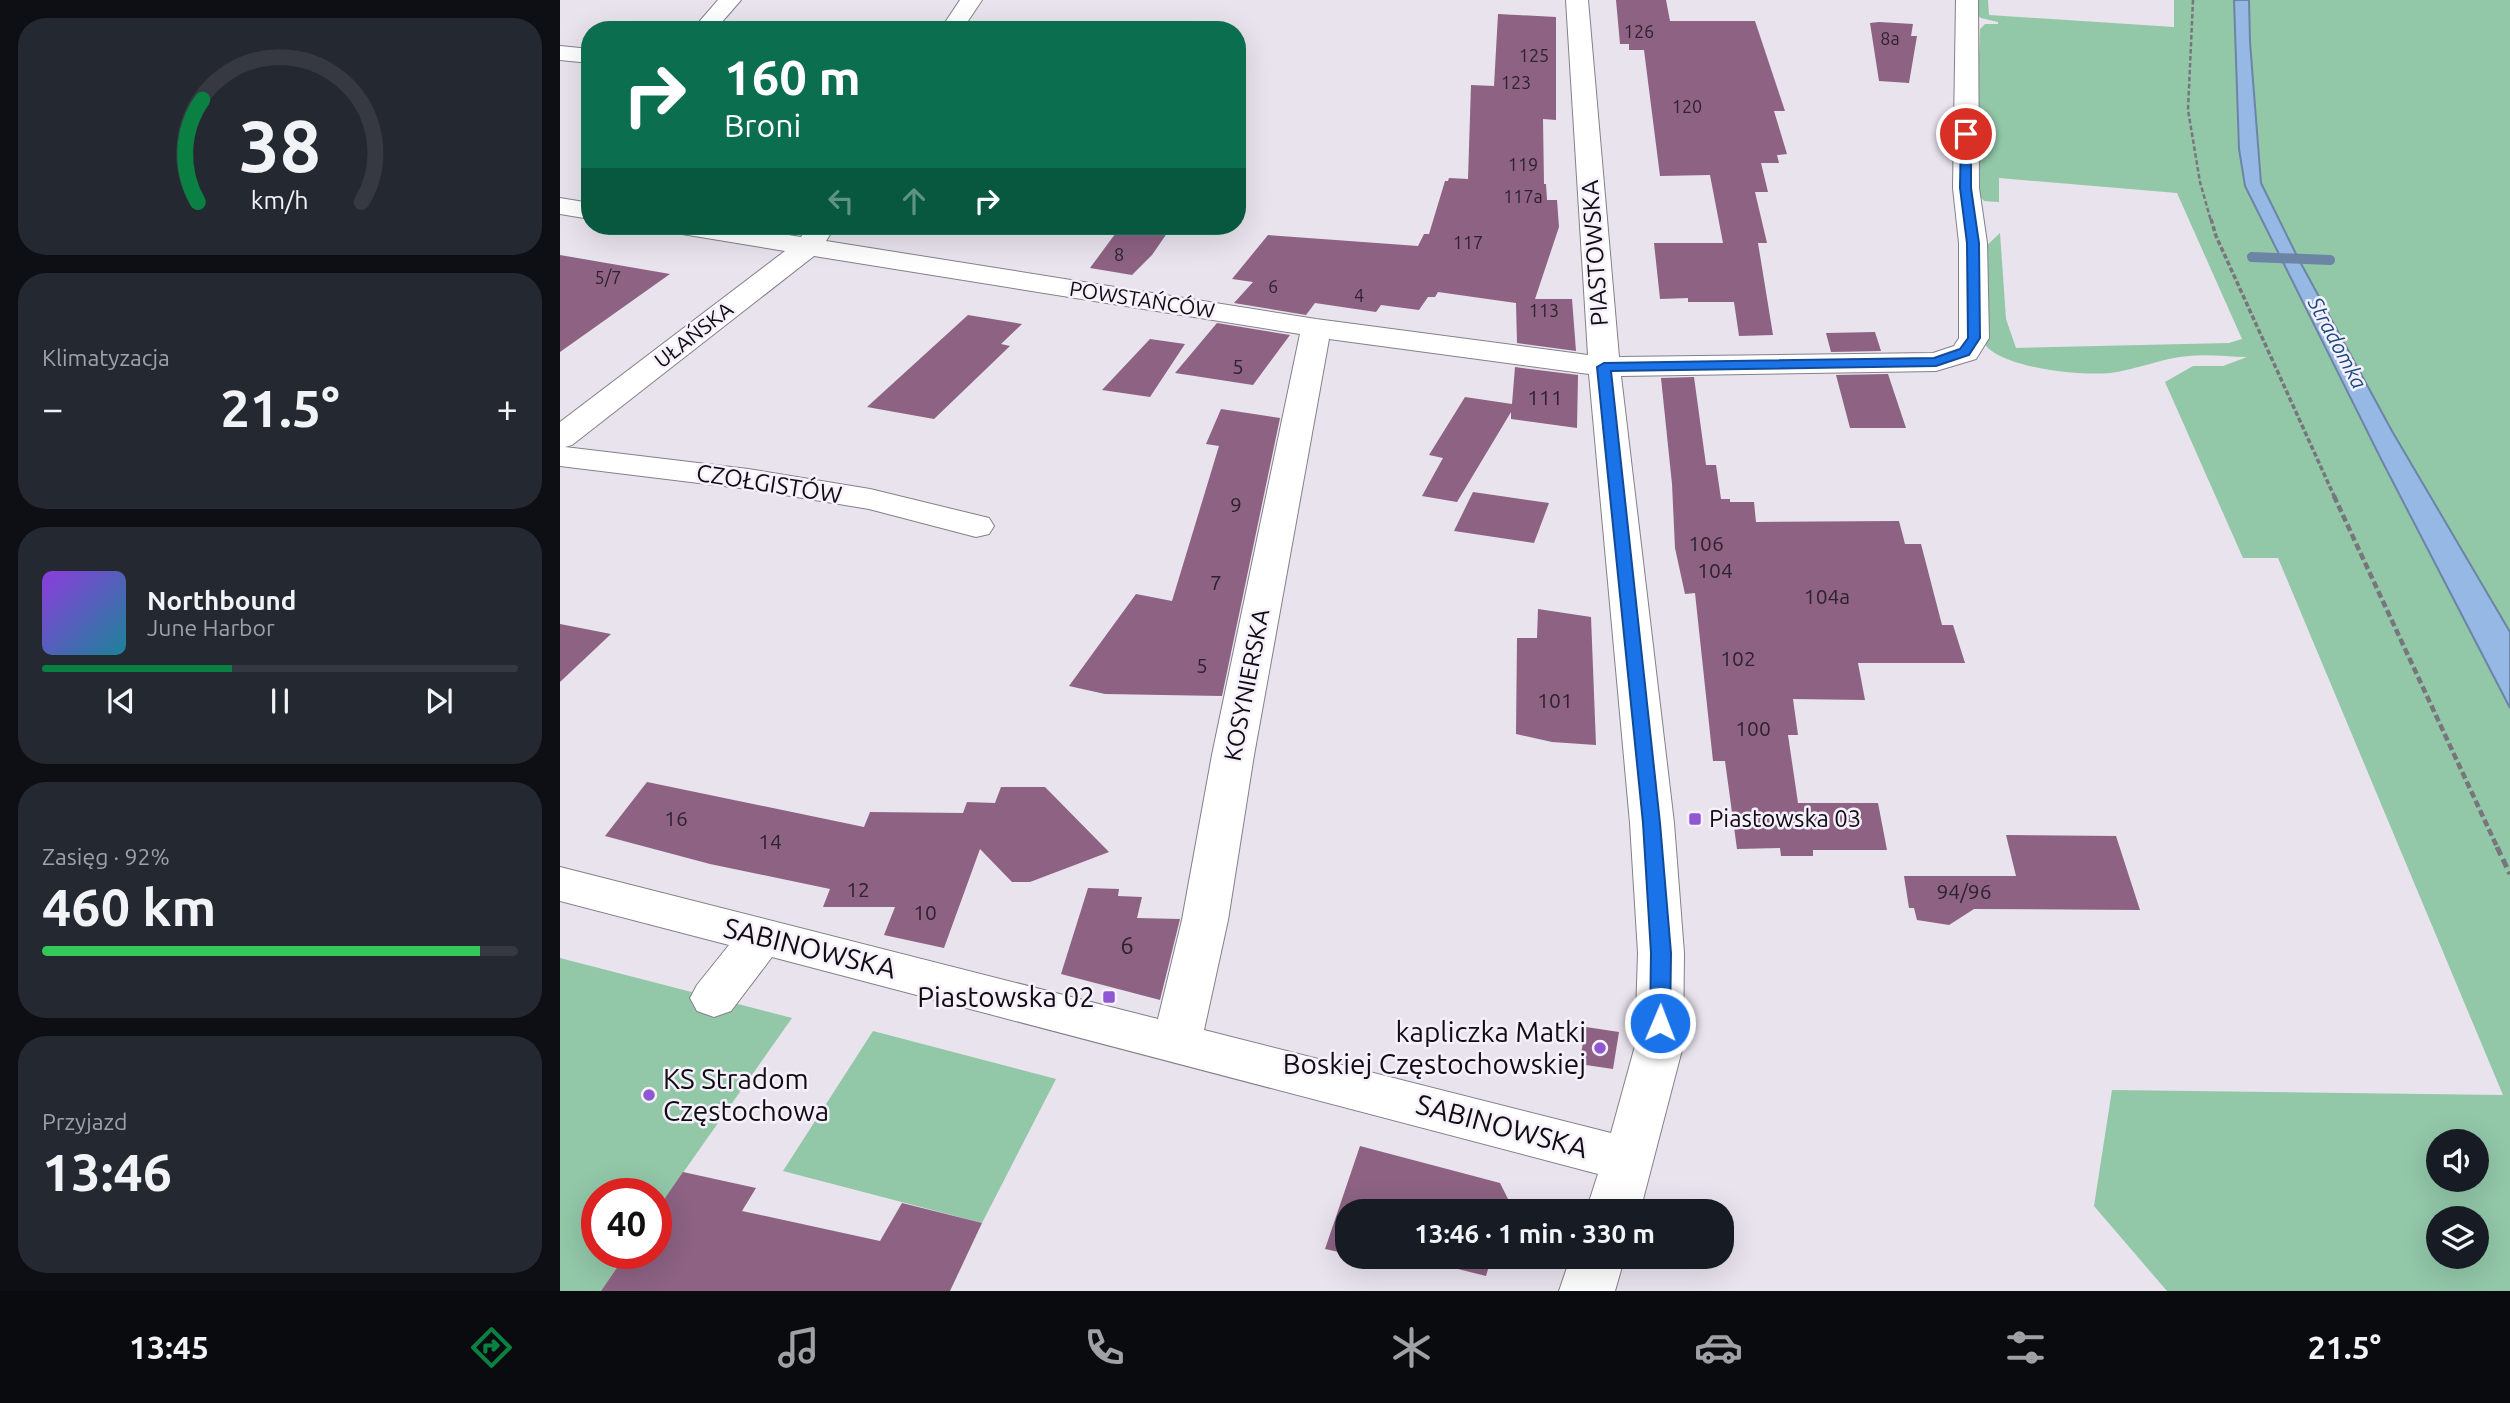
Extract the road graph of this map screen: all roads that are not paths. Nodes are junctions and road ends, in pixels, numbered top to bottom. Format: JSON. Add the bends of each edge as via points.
{"nodes":[{"id":1,"x":730,"y":0,"type":"edge"},
{"id":2,"x":971,"y":0,"type":"edge"},
{"id":3,"x":1577,"y":0,"type":"edge"},
{"id":4,"x":1967,"y":0,"type":"edge"},
{"id":5,"x":711,"y":21,"type":"edge"},
{"id":6,"x":957,"y":21,"type":"edge"},
{"id":7,"x":560,"y":53,"type":"edge"},
{"id":8,"x":581,"y":55,"type":"edge"},
{"id":9,"x":560,"y":206,"type":"edge"},
{"id":10,"x":581,"y":210,"type":"edge"},
{"id":11,"x":816,"y":236,"type":"edge"},
{"id":12,"x":1316,"y":328,"type":"junction"},
{"id":13,"x":1604,"y":367,"type":"junction"},
{"id":14,"x":560,"y":438,"type":"edge"},
{"id":15,"x":560,"y":456,"type":"edge"},
{"id":16,"x":976,"y":526,"type":"dead end"},
{"id":17,"x":560,"y":884,"type":"edge"},
{"id":18,"x":762,"y":936,"type":"junction"},
{"id":19,"x":714,"y":998,"type":"dead end"},
{"id":20,"x":1177,"y":1042,"type":"junction"},
{"id":21,"x":1629,"y":1160,"type":"junction"},
{"id":22,"x":1617,"y":1199,"type":"edge"},
{"id":23,"x":1594,"y":1269,"type":"edge"},
{"id":24,"x":1587,"y":1291,"type":"edge"}],
"edges":[{"from":1,"to":5,"type":"street"},
{"from":2,"to":6,"type":"street"},
{"from":3,"to":13,"type":"street","name":"PIASTOWSKA"},
{"from":4,"to":13,"type":"street","name":"POWSTAŃCÓW","via":[[1966,188],[1973,243],[1974,338],[1965,352],[1936,362]]},
{"from":7,"to":8,"type":"street"},
{"from":9,"to":10,"type":"street"},
{"from":11,"to":12,"type":"street","name":"POWSTAŃCÓW"},
{"from":11,"to":14,"type":"street","name":"UŁAŃSKA"},
{"from":12,"to":13,"type":"street","name":"POWSTAŃCÓW"},
{"from":12,"to":20,"type":"street","name":"KOSYNIERSKA","via":[[1205,920]]},
{"from":13,"to":21,"type":"street","name":"PIASTOWSKA","via":[[1661,953],[1659,1046]]},
{"from":15,"to":16,"type":"street","name":"CZOŁGISTÓW","via":[[870,499]]},
{"from":17,"to":18,"type":"street","name":"SABINOWSKA"},
{"from":18,"to":19,"type":"street"},
{"from":18,"to":20,"type":"street","name":"SABINOWSKA"},
{"from":20,"to":21,"type":"street","name":"SABINOWSKA"},
{"from":21,"to":22,"type":"street","name":"PIASTOWSKA"},
{"from":23,"to":24,"type":"street"}]}
